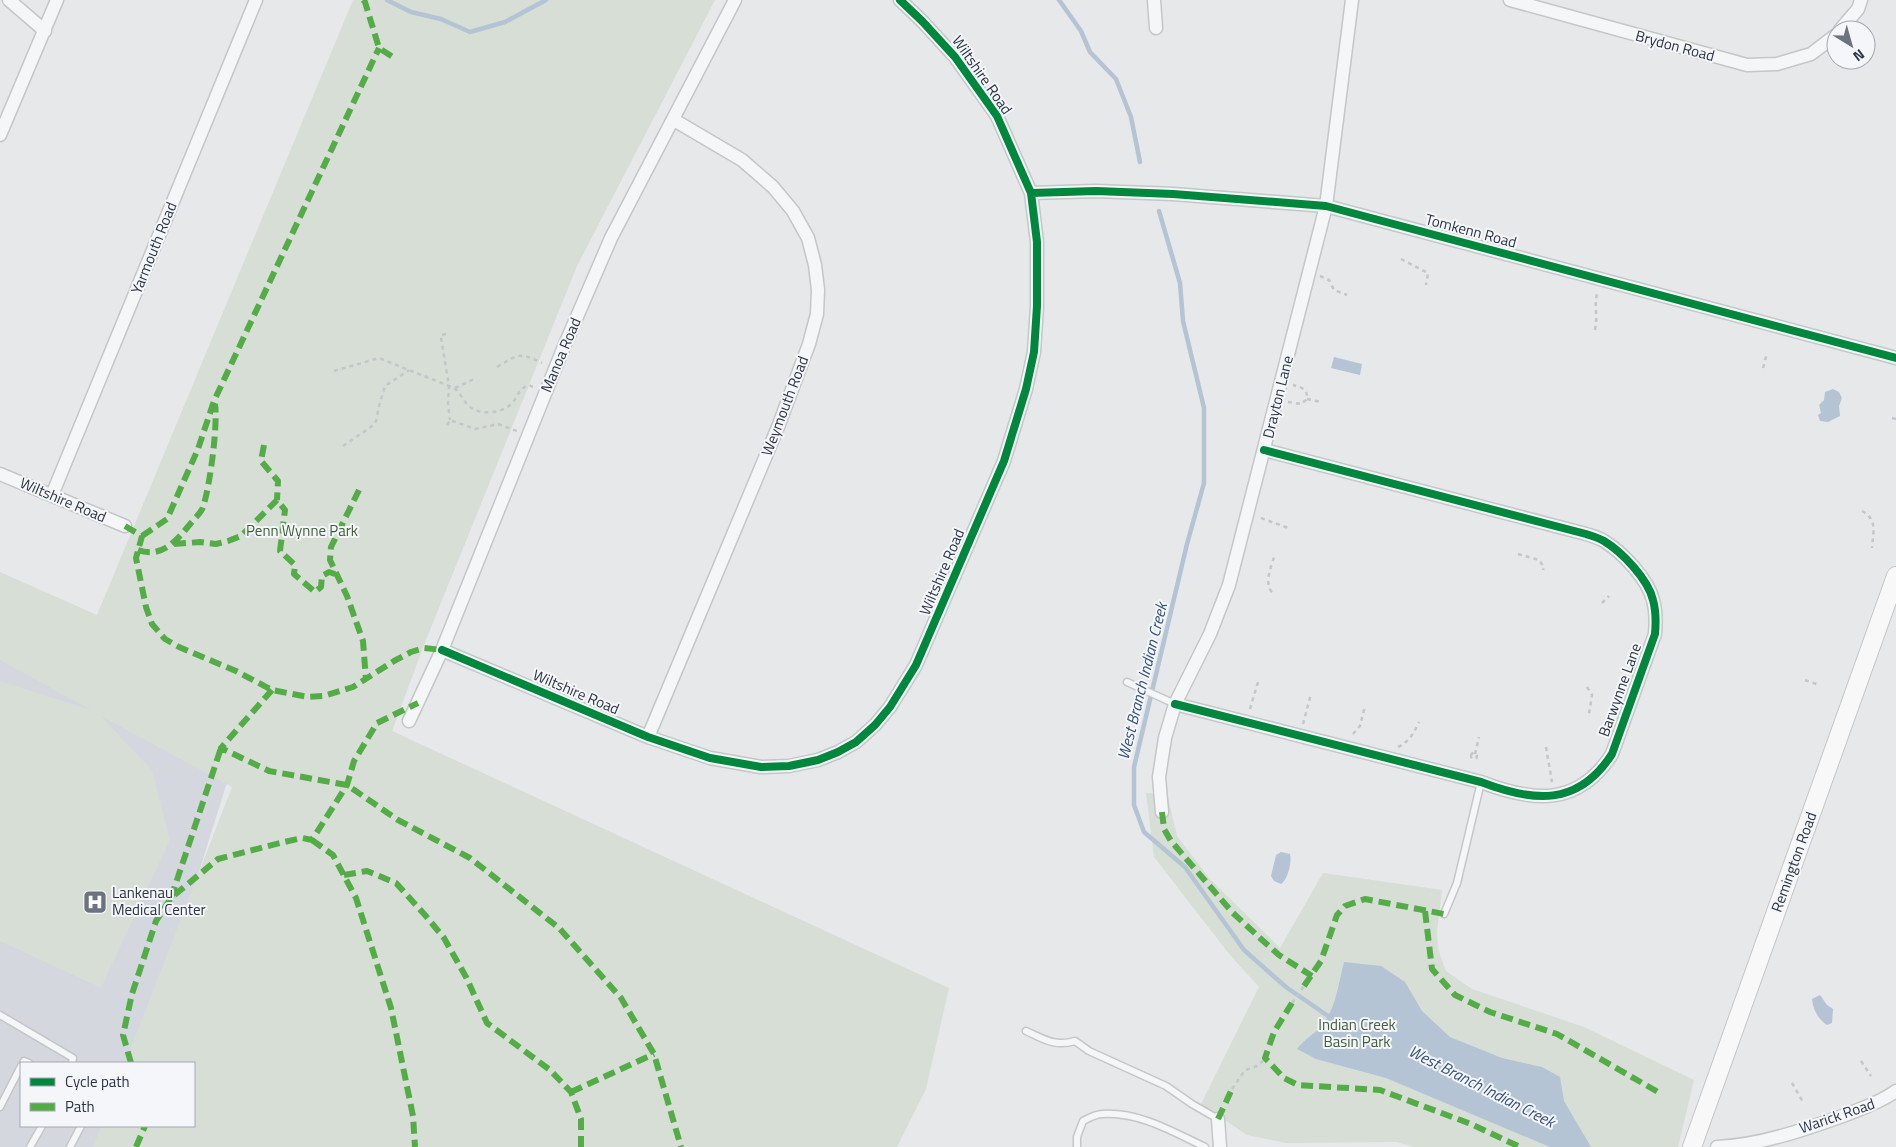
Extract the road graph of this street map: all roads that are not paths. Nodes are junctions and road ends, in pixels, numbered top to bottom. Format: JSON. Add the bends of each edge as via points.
{"nodes":[{"id":1,"x":10,"y":0,"type":"edge"},
{"id":2,"x":57,"y":0,"type":"edge"},
{"id":3,"x":256,"y":0,"type":"edge"},
{"id":4,"x":735,"y":0,"type":"edge"},
{"id":5,"x":900,"y":0,"type":"edge"},
{"id":6,"x":1154,"y":0,"type":"edge"},
{"id":7,"x":1352,"y":0,"type":"edge"},
{"id":8,"x":1510,"y":0,"type":"edge"},
{"id":9,"x":1861,"y":0,"type":"edge"},
{"id":10,"x":1849,"y":20,"type":"edge"},
{"id":11,"x":1156,"y":28,"type":"dead end"},
{"id":12,"x":45,"y":30,"type":"junction"},
{"id":13,"x":1826,"y":43,"type":"edge"},
{"id":14,"x":674,"y":120,"type":"junction"},
{"id":15,"x":0,"y":135,"type":"edge"},
{"id":16,"x":1030,"y":193,"type":"junction"},
{"id":17,"x":1326,"y":206,"type":"junction"},
{"id":18,"x":1896,"y":358,"type":"edge"},
{"id":19,"x":1264,"y":450,"type":"junction"},
{"id":20,"x":0,"y":474,"type":"edge"},
{"id":21,"x":52,"y":495,"type":"junction"},
{"id":22,"x":125,"y":526,"type":"dead end"},
{"id":23,"x":1896,"y":576,"type":"edge"},
{"id":24,"x":442,"y":650,"type":"junction"},
{"id":25,"x":1127,"y":682,"type":"dead end"},
{"id":26,"x":1175,"y":704,"type":"junction"},
{"id":27,"x":409,"y":721,"type":"dead end"},
{"id":28,"x":648,"y":737,"type":"junction"},
{"id":29,"x":1481,"y":782,"type":"junction"},
{"id":30,"x":1162,"y":812,"type":"dead end"},
{"id":31,"x":1444,"y":914,"type":"dead end"},
{"id":32,"x":0,"y":1015,"type":"edge"},
{"id":33,"x":1026,"y":1031,"type":"dead end"},
{"id":34,"x":72,"y":1062,"type":"edge"},
{"id":35,"x":20,"y":1069,"type":"edge"},
{"id":36,"x":1896,"y":1091,"type":"edge"},
{"id":37,"x":0,"y":1107,"type":"edge"},
{"id":38,"x":1218,"y":1119,"type":"joint"},
{"id":39,"x":41,"y":1127,"type":"edge"},
{"id":40,"x":80,"y":1127,"type":"edge"},
{"id":41,"x":1773,"y":1142,"type":"edge"},
{"id":42,"x":30,"y":1147,"type":"edge"},
{"id":43,"x":70,"y":1147,"type":"edge"},
{"id":44,"x":1077,"y":1147,"type":"edge"},
{"id":45,"x":1205,"y":1147,"type":"edge"},
{"id":46,"x":1220,"y":1147,"type":"edge"},
{"id":47,"x":1692,"y":1147,"type":"edge"},
{"id":48,"x":1717,"y":1147,"type":"edge"}],
"edges":[{"from":1,"to":12,"type":"street"},
{"from":2,"to":12,"type":"street"},
{"from":3,"to":21,"type":"street","name":"Yarmouth Road"},
{"from":4,"to":14,"type":"street","name":"Manoa Road"},
{"from":5,"to":16,"type":"street","name":"Wiltshire Road","via":[[955,57],[997,116]]},
{"from":6,"to":11,"type":"street"},
{"from":7,"to":17,"type":"street","name":"Drayton Lane"},
{"from":8,"to":13,"type":"street","name":"Brydon Road","via":[[1747,65],[1777,64],[1811,54]]},
{"from":9,"to":10,"type":"street"},
{"from":12,"to":15,"type":"street"},
{"from":14,"to":24,"type":"street","name":"Manoa Road","via":[[611,238]]},
{"from":14,"to":28,"type":"street","name":"Weymouth Road","via":[[742,160],[773,187],[808,238],[818,290],[809,344],[778,427]]},
{"from":16,"to":17,"type":"street","name":"Tomkenn Road","via":[[1173,194]]},
{"from":16,"to":28,"type":"street","name":"Wiltshire Road","via":[[1037,242],[1038,306],[1034,352],[1026,390],[1004,461],[916,665],[890,707],[856,742],[818,760],[790,766],[761,767],[710,758]]},
{"from":17,"to":18,"type":"street","name":"Tomkenn Road"},
{"from":17,"to":19,"type":"street","name":"Drayton Lane"},
{"from":19,"to":26,"type":"street","name":"Drayton Lane","via":[[1229,585],[1210,634]]},
{"from":19,"to":29,"type":"street","name":"Barwynne Lane","via":[[1603,540],[1617,549],[1648,586],[1656,618],[1655,634],[1612,754],[1604,767],[1584,784],[1554,796],[1520,795]]},
{"from":20,"to":21,"type":"street","name":"Wiltshire Road"},
{"from":21,"to":22,"type":"street","name":"Wiltshire Road"},
{"from":23,"to":47,"type":"main road","name":"Remington Road"},
{"from":24,"to":27,"type":"street","name":"Manoa Road"},
{"from":24,"to":28,"type":"street","name":"Wiltshire Road"},
{"from":25,"to":26,"type":"lane"},
{"from":26,"to":29,"type":"street","name":"Barwynne Lane"},
{"from":26,"to":30,"type":"street","name":"Drayton Lane","via":[[1159,776]]},
{"from":29,"to":31,"type":"lane","via":[[1457,883]]},
{"from":32,"to":34,"type":"lane","via":[[73,1058]]},
{"from":33,"to":38,"type":"lane","via":[[1055,1044],[1075,1041],[1089,1051],[1166,1086]]},
{"from":35,"to":37,"type":"lane"},
{"from":36,"to":41,"type":"street","name":"Warick Road","via":[[1884,1100]]},
{"from":38,"to":46,"type":"street"},
{"from":39,"to":42,"type":"lane"},
{"from":40,"to":43,"type":"lane"},
{"from":41,"to":48,"type":"street","name":"Warick Road"},
{"from":44,"to":45,"type":"lane","via":[[1077,1137],[1084,1121],[1100,1114],[1127,1116],[1161,1126]]}]}
